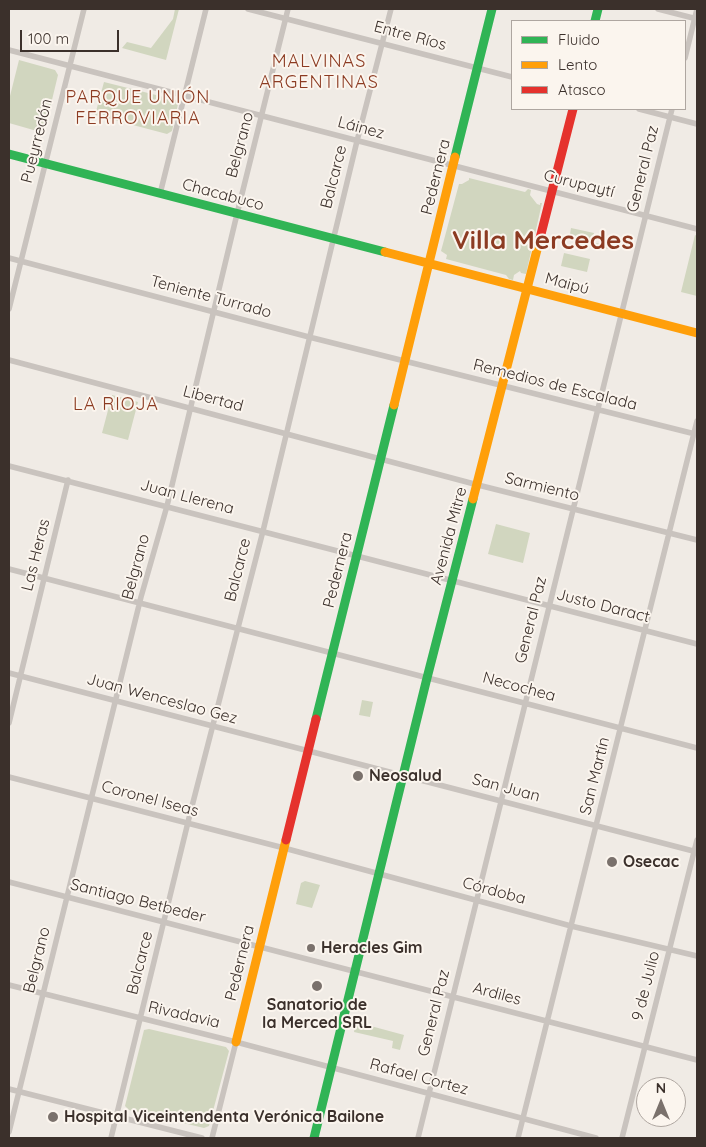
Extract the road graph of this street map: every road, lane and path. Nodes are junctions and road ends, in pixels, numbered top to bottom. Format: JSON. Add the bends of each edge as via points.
{"nodes":[{"id":1,"x":84,"y":9,"type":"edge"},
{"id":2,"x":206,"y":9,"type":"edge"},
{"id":3,"x":248,"y":9,"type":"edge"},
{"id":4,"x":288,"y":9,"type":"edge"},
{"id":5,"x":391,"y":9,"type":"edge"},
{"id":6,"x":492,"y":9,"type":"edge"},
{"id":7,"x":658,"y":9,"type":"edge"},
{"id":8,"x":697,"y":9,"type":"edge"},
{"id":9,"x":696,"y":18,"type":"edge"},
{"id":10,"x":286,"y":19,"type":"junction"},
{"id":11,"x":382,"y":43,"type":"junction"},
{"id":12,"x":9,"y":50,"type":"edge"},
{"id":13,"x":686,"y":54,"type":"edge"},
{"id":14,"x":70,"y":66,"type":"junction"},
{"id":15,"x":477,"y":68,"type":"junction"},
{"id":16,"x":511,"y":77,"type":"edge"},
{"id":17,"x":184,"y":96,"type":"junction"},
{"id":18,"x":573,"y":110,"type":"edge"},
{"id":19,"x":643,"y":110,"type":"edge"},
{"id":20,"x":672,"y":110,"type":"edge"},
{"id":21,"x":262,"y":116,"type":"junction"},
{"id":22,"x":670,"y":116,"type":"junction"},
{"id":23,"x":697,"y":124,"type":"edge"},
{"id":24,"x":357,"y":141,"type":"junction"},
{"id":25,"x":9,"y":154,"type":"edge"},
{"id":26,"x":45,"y":163,"type":"junction"},
{"id":27,"x":454,"y":166,"type":"junction"},
{"id":28,"x":552,"y":191,"type":"junction"},
{"id":29,"x":160,"y":194,"type":"junction"},
{"id":30,"x":236,"y":214,"type":"junction"},
{"id":31,"x":645,"y":215,"type":"junction"},
{"id":32,"x":697,"y":229,"type":"edge"},
{"id":33,"x":333,"y":239,"type":"junction"},
{"id":34,"x":9,"y":258,"type":"edge"},
{"id":35,"x":21,"y":261,"type":"junction"},
{"id":36,"x":430,"y":264,"type":"junction"},
{"id":37,"x":527,"y":289,"type":"junction"},
{"id":38,"x":9,"y":309,"type":"edge"},
{"id":39,"x":214,"y":311,"type":"junction"},
{"id":40,"x":621,"y":314,"type":"junction"},
{"id":41,"x":697,"y":333,"type":"edge"},
{"id":42,"x":309,"y":337,"type":"junction"},
{"id":43,"x":9,"y":360,"type":"edge"},
{"id":44,"x":406,"y":361,"type":"junction"},
{"id":45,"x":503,"y":387,"type":"junction"},
{"id":46,"x":190,"y":408,"type":"junction"},
{"id":47,"x":597,"y":410,"type":"junction"},
{"id":48,"x":697,"y":421,"type":"edge"},
{"id":49,"x":285,"y":433,"type":"junction"},
{"id":50,"x":695,"y":434,"type":"edge"},
{"id":51,"x":382,"y":458,"type":"junction"},
{"id":52,"x":9,"y":466,"type":"edge"},
{"id":53,"x":68,"y":480,"type":"junction"},
{"id":54,"x":478,"y":485,"type":"junction"},
{"id":55,"x":167,"y":506,"type":"junction"},
{"id":56,"x":573,"y":508,"type":"junction"},
{"id":57,"x":263,"y":531,"type":"junction"},
{"id":58,"x":669,"y":533,"type":"junction"},
{"id":59,"x":697,"y":540,"type":"edge"},
{"id":60,"x":357,"y":556,"type":"junction"},
{"id":61,"x":9,"y":569,"type":"edge"},
{"id":62,"x":44,"y":579,"type":"junction"},
{"id":63,"x":452,"y":581,"type":"junction"},
{"id":64,"x":140,"y":604,"type":"junction"},
{"id":65,"x":549,"y":606,"type":"junction"},
{"id":66,"x":238,"y":629,"type":"junction"},
{"id":67,"x":645,"y":631,"type":"junction"},
{"id":68,"x":697,"y":644,"type":"edge"},
{"id":69,"x":333,"y":653,"type":"junction"},
{"id":70,"x":9,"y":673,"type":"edge"},
{"id":71,"x":20,"y":676,"type":"junction"},
{"id":72,"x":427,"y":678,"type":"junction"},
{"id":73,"x":115,"y":701,"type":"junction"},
{"id":74,"x":525,"y":703,"type":"junction"},
{"id":75,"x":9,"y":723,"type":"edge"},
{"id":76,"x":213,"y":726,"type":"junction"},
{"id":77,"x":621,"y":728,"type":"junction"},
{"id":78,"x":697,"y":748,"type":"edge"},
{"id":79,"x":309,"y":751,"type":"junction"},
{"id":80,"x":404,"y":775,"type":"junction"},
{"id":81,"x":9,"y":777,"type":"edge"},
{"id":82,"x":91,"y":798,"type":"junction"},
{"id":83,"x":501,"y":801,"type":"junction"},
{"id":84,"x":188,"y":823,"type":"junction"},
{"id":85,"x":596,"y":826,"type":"junction"},
{"id":86,"x":697,"y":840,"type":"edge"},
{"id":87,"x":284,"y":848,"type":"junction"},
{"id":88,"x":696,"y":851,"type":"edge"},
{"id":89,"x":379,"y":874,"type":"junction"},
{"id":90,"x":9,"y":882,"type":"edge"},
{"id":91,"x":67,"y":897,"type":"junction"},
{"id":92,"x":476,"y":900,"type":"junction"},
{"id":93,"x":165,"y":922,"type":"junction"},
{"id":94,"x":572,"y":926,"type":"junction"},
{"id":95,"x":260,"y":946,"type":"junction"},
{"id":96,"x":670,"y":949,"type":"junction"},
{"id":97,"x":697,"y":956,"type":"edge"},
{"id":98,"x":356,"y":972,"type":"junction"},
{"id":99,"x":9,"y":985,"type":"edge"},
{"id":100,"x":43,"y":994,"type":"junction"},
{"id":101,"x":452,"y":997,"type":"junction"},
{"id":102,"x":140,"y":1019,"type":"junction"},
{"id":103,"x":548,"y":1022,"type":"junction"},
{"id":104,"x":236,"y":1042,"type":"junction"},
{"id":105,"x":645,"y":1046,"type":"junction"},
{"id":106,"x":697,"y":1060,"type":"edge"},
{"id":107,"x":332,"y":1068,"type":"junction"},
{"id":108,"x":9,"y":1089,"type":"edge"},
{"id":109,"x":19,"y":1091,"type":"junction"},
{"id":110,"x":429,"y":1094,"type":"junction"},
{"id":111,"x":116,"y":1116,"type":"junction"},
{"id":112,"x":523,"y":1119,"type":"junction"},
{"id":113,"x":9,"y":1132,"type":"edge"},
{"id":114,"x":111,"y":1138,"type":"edge"},
{"id":115,"x":202,"y":1138,"type":"edge"},
{"id":116,"x":212,"y":1138,"type":"edge"},
{"id":117,"x":314,"y":1138,"type":"edge"},
{"id":118,"x":418,"y":1138,"type":"edge"},
{"id":119,"x":518,"y":1138,"type":"edge"},
{"id":120,"x":596,"y":1138,"type":"edge"},
{"id":121,"x":622,"y":1138,"type":"edge"}],
"edges":[{"from":1,"to":14,"type":"street","name":"Pueyrredón"},
{"from":2,"to":17,"type":"street"},
{"from":3,"to":10,"type":"street","name":"Entre Ríos"},
{"from":4,"to":10,"type":"street","name":"Belgrano"},
{"from":5,"to":11,"type":"street","name":"Balcarce"},
{"from":6,"to":15,"type":"street","name":"Pedernera"},
{"from":7,"to":9,"type":"street"},
{"from":8,"to":9,"type":"street"},
{"from":9,"to":13,"type":"street"},
{"from":10,"to":11,"type":"street","name":"Entre Ríos"},
{"from":10,"to":21,"type":"street","name":"Belgrano"},
{"from":11,"to":15,"type":"street","name":"Entre Ríos"},
{"from":11,"to":24,"type":"street","name":"Balcarce"},
{"from":12,"to":14,"type":"street","name":"Láinez"},
{"from":14,"to":17,"type":"street","name":"Láinez"},
{"from":14,"to":26,"type":"street","name":"Pueyrredón"},
{"from":15,"to":16,"type":"street"},
{"from":15,"to":27,"type":"street","name":"Pedernera"},
{"from":17,"to":21,"type":"street","name":"Láinez"},
{"from":17,"to":29,"type":"street"},
{"from":18,"to":28,"type":"street","name":"Avenida Mitre"},
{"from":19,"to":22,"type":"street"},
{"from":20,"to":22,"type":"street","name":"General Paz"},
{"from":21,"to":24,"type":"street","name":"Láinez"},
{"from":21,"to":30,"type":"street","name":"Belgrano"},
{"from":22,"to":23,"type":"street"},
{"from":22,"to":31,"type":"street","name":"General Paz"},
{"from":24,"to":27,"type":"street","name":"Láinez"},
{"from":24,"to":33,"type":"street","name":"Balcarce"},
{"from":25,"to":26,"type":"street","name":"Chacabuco"},
{"from":26,"to":29,"type":"street","name":"Chacabuco"},
{"from":26,"to":35,"type":"street","name":"Pueyrredón"},
{"from":27,"to":28,"type":"street","name":"Curupaytí"},
{"from":27,"to":36,"type":"street","name":"Pedernera"},
{"from":28,"to":31,"type":"street","name":"Curupaytí"},
{"from":28,"to":37,"type":"street","name":"Avenida Mitre"},
{"from":29,"to":30,"type":"street","name":"Chacabuco"},
{"from":30,"to":33,"type":"street","name":"Chacabuco"},
{"from":30,"to":39,"type":"street","name":"Belgrano"},
{"from":31,"to":32,"type":"street","name":"Curupaytí"},
{"from":31,"to":40,"type":"street","name":"General Paz"},
{"from":33,"to":36,"type":"street","name":"Chacabuco"},
{"from":33,"to":42,"type":"street","name":"Balcarce"},
{"from":34,"to":35,"type":"street","name":"Teniente Turrado"},
{"from":35,"to":38,"type":"street","name":"Pueyrredón"},
{"from":35,"to":39,"type":"street","name":"Teniente Turrado"},
{"from":36,"to":37,"type":"street","name":"Maipú"},
{"from":36,"to":44,"type":"street","name":"Pedernera"},
{"from":37,"to":40,"type":"street","name":"Maipú"},
{"from":37,"to":45,"type":"street","name":"Avenida Mitre"},
{"from":39,"to":42,"type":"street","name":"Teniente Turrado"},
{"from":39,"to":46,"type":"street","name":"Belgrano"},
{"from":40,"to":41,"type":"street","name":"Maipú"},
{"from":40,"to":47,"type":"street","name":"General Paz"},
{"from":42,"to":44,"type":"street","name":"Teniente Turrado"},
{"from":42,"to":49,"type":"street","name":"Balcarce"},
{"from":43,"to":46,"type":"street","name":"Libertad"},
{"from":44,"to":45,"type":"street","name":"Remedios de Escalada"},
{"from":44,"to":51,"type":"street","name":"Pedernera"},
{"from":45,"to":47,"type":"street","name":"Remedios de Escalada"},
{"from":45,"to":54,"type":"street","name":"Avenida Mitre"},
{"from":46,"to":49,"type":"street","name":"Libertad"},
{"from":46,"to":55,"type":"street","name":"Belgrano"},
{"from":47,"to":50,"type":"street","name":"Remedios de Escalada"},
{"from":47,"to":56,"type":"street","name":"General Paz"},
{"from":48,"to":50,"type":"street","name":"San Martín"},
{"from":49,"to":51,"type":"street","name":"Libertad"},
{"from":49,"to":57,"type":"street","name":"Balcarce"},
{"from":50,"to":58,"type":"street","name":"San Martín"},
{"from":51,"to":54,"type":"street","name":"Sarmiento"},
{"from":51,"to":60,"type":"street","name":"Pedernera"},
{"from":52,"to":53,"type":"street","name":"Juan Llerena"},
{"from":53,"to":55,"type":"street","name":"Juan Llerena"},
{"from":53,"to":62,"type":"street","name":"Las Heras"},
{"from":54,"to":56,"type":"street","name":"Sarmiento"},
{"from":54,"to":63,"type":"street","name":"Avenida Mitre"},
{"from":55,"to":57,"type":"street","name":"Juan Llerena"},
{"from":55,"to":64,"type":"street","name":"Belgrano"},
{"from":56,"to":58,"type":"street","name":"Sarmiento"},
{"from":56,"to":65,"type":"street","name":"General Paz"},
{"from":57,"to":60,"type":"street","name":"Juan Llerena"},
{"from":57,"to":66,"type":"street","name":"Balcarce"},
{"from":58,"to":59,"type":"street","name":"Sarmiento"},
{"from":58,"to":67,"type":"street","name":"San Martín"},
{"from":60,"to":63,"type":"street","name":"Justo Daract"},
{"from":60,"to":69,"type":"street","name":"Pedernera"},
{"from":61,"to":62,"type":"street","name":"Necochea"},
{"from":62,"to":64,"type":"street","name":"Necochea"},
{"from":62,"to":71,"type":"street","name":"Las Heras"},
{"from":63,"to":65,"type":"street","name":"Justo Daract"},
{"from":63,"to":72,"type":"street","name":"Avenida Mitre"},
{"from":64,"to":66,"type":"street","name":"Necochea"},
{"from":64,"to":73,"type":"street","name":"Belgrano"},
{"from":65,"to":67,"type":"street","name":"Justo Daract"},
{"from":65,"to":74,"type":"street","name":"General Paz"},
{"from":66,"to":69,"type":"street","name":"Necochea"},
{"from":66,"to":76,"type":"street","name":"Balcarce"},
{"from":67,"to":68,"type":"street","name":"Justo Daract"},
{"from":67,"to":77,"type":"street","name":"San Martín"},
{"from":69,"to":72,"type":"street","name":"Necochea"},
{"from":69,"to":79,"type":"street","name":"Pedernera"},
{"from":70,"to":71,"type":"street","name":"Juan Wenceslao Gez"},
{"from":71,"to":73,"type":"street","name":"Juan Wenceslao Gez"},
{"from":71,"to":75,"type":"street","name":"Las Heras"},
{"from":72,"to":74,"type":"street","name":"Necochea"},
{"from":72,"to":80,"type":"street","name":"Avenida Mitre"},
{"from":73,"to":76,"type":"street","name":"Juan Wenceslao Gez"},
{"from":73,"to":82,"type":"street","name":"Belgrano"},
{"from":74,"to":77,"type":"street","name":"Necochea"},
{"from":74,"to":83,"type":"street","name":"General Paz"},
{"from":76,"to":79,"type":"street","name":"Juan Wenceslao Gez"},
{"from":76,"to":84,"type":"street","name":"Balcarce"},
{"from":77,"to":78,"type":"street","name":"Necochea"},
{"from":77,"to":85,"type":"street","name":"San Martín"},
{"from":79,"to":80,"type":"street","name":"San Juan"},
{"from":79,"to":87,"type":"street","name":"Pedernera"},
{"from":80,"to":83,"type":"street","name":"San Juan"},
{"from":80,"to":89,"type":"street","name":"Avenida Mitre"},
{"from":81,"to":82,"type":"street","name":"Coronel Iseas"},
{"from":82,"to":84,"type":"street","name":"Coronel Iseas"},
{"from":82,"to":91,"type":"street","name":"Belgrano"},
{"from":83,"to":85,"type":"street","name":"San Juan"},
{"from":83,"to":92,"type":"street","name":"General Paz"},
{"from":84,"to":87,"type":"street","name":"Coronel Iseas"},
{"from":84,"to":93,"type":"street","name":"Balcarce"},
{"from":85,"to":88,"type":"street","name":"San Juan"},
{"from":85,"to":94,"type":"street","name":"San Martín"},
{"from":86,"to":88,"type":"street","name":"9 de Julio"},
{"from":87,"to":89,"type":"street","name":"Córdoba"},
{"from":87,"to":95,"type":"street","name":"Pedernera"},
{"from":88,"to":96,"type":"street","name":"9 de Julio"},
{"from":89,"to":92,"type":"street","name":"Córdoba"},
{"from":89,"to":98,"type":"street","name":"Avenida Mitre"},
{"from":90,"to":91,"type":"street","name":"Santiago Betbeder"},
{"from":91,"to":93,"type":"street","name":"Santiago Betbeder"},
{"from":91,"to":100,"type":"street","name":"Belgrano"},
{"from":92,"to":94,"type":"street","name":"Córdoba"},
{"from":92,"to":101,"type":"street","name":"General Paz"},
{"from":93,"to":95,"type":"street","name":"Santiago Betbeder"},
{"from":93,"to":102,"type":"street","name":"Balcarce"},
{"from":94,"to":96,"type":"street","name":"Córdoba"},
{"from":94,"to":103,"type":"street","name":"San Martín"},
{"from":95,"to":98,"type":"street","name":"Ardiles"},
{"from":95,"to":104,"type":"street","name":"Pedernera"},
{"from":96,"to":97,"type":"street","name":"Córdoba"},
{"from":96,"to":105,"type":"street","name":"9 de Julio"},
{"from":98,"to":101,"type":"street","name":"Ardiles"},
{"from":98,"to":107,"type":"street","name":"Avenida Mitre"},
{"from":99,"to":100,"type":"street","name":"Rivadavia"},
{"from":100,"to":102,"type":"street","name":"Rivadavia"},
{"from":100,"to":109,"type":"street","name":"Belgrano"},
{"from":101,"to":103,"type":"street","name":"Ardiles"},
{"from":101,"to":110,"type":"street","name":"General Paz"},
{"from":102,"to":104,"type":"street","name":"Rivadavia"},
{"from":102,"to":111,"type":"street","name":"Balcarce"},
{"from":103,"to":105,"type":"street","name":"Ardiles"},
{"from":103,"to":112,"type":"street","name":"San Martín"},
{"from":104,"to":107,"type":"street","name":"Rafael Cortez"},
{"from":104,"to":116,"type":"street","name":"Pedernera"},
{"from":105,"to":106,"type":"street","name":"Ardiles"},
{"from":105,"to":121,"type":"street","name":"9 de Julio"},
{"from":107,"to":110,"type":"street","name":"Rafael Cortez"},
{"from":107,"to":117,"type":"street","name":"Avenida Mitre"},
{"from":108,"to":109,"type":"street"},
{"from":109,"to":111,"type":"street"},
{"from":109,"to":113,"type":"street","name":"Belgrano"},
{"from":110,"to":112,"type":"street","name":"Rafael Cortez"},
{"from":110,"to":118,"type":"street","name":"General Paz"},
{"from":111,"to":114,"type":"street","name":"Balcarce"},
{"from":111,"to":115,"type":"street"},
{"from":112,"to":119,"type":"street","name":"San Martín"},
{"from":112,"to":120,"type":"street","name":"Rafael Cortez"}]}
